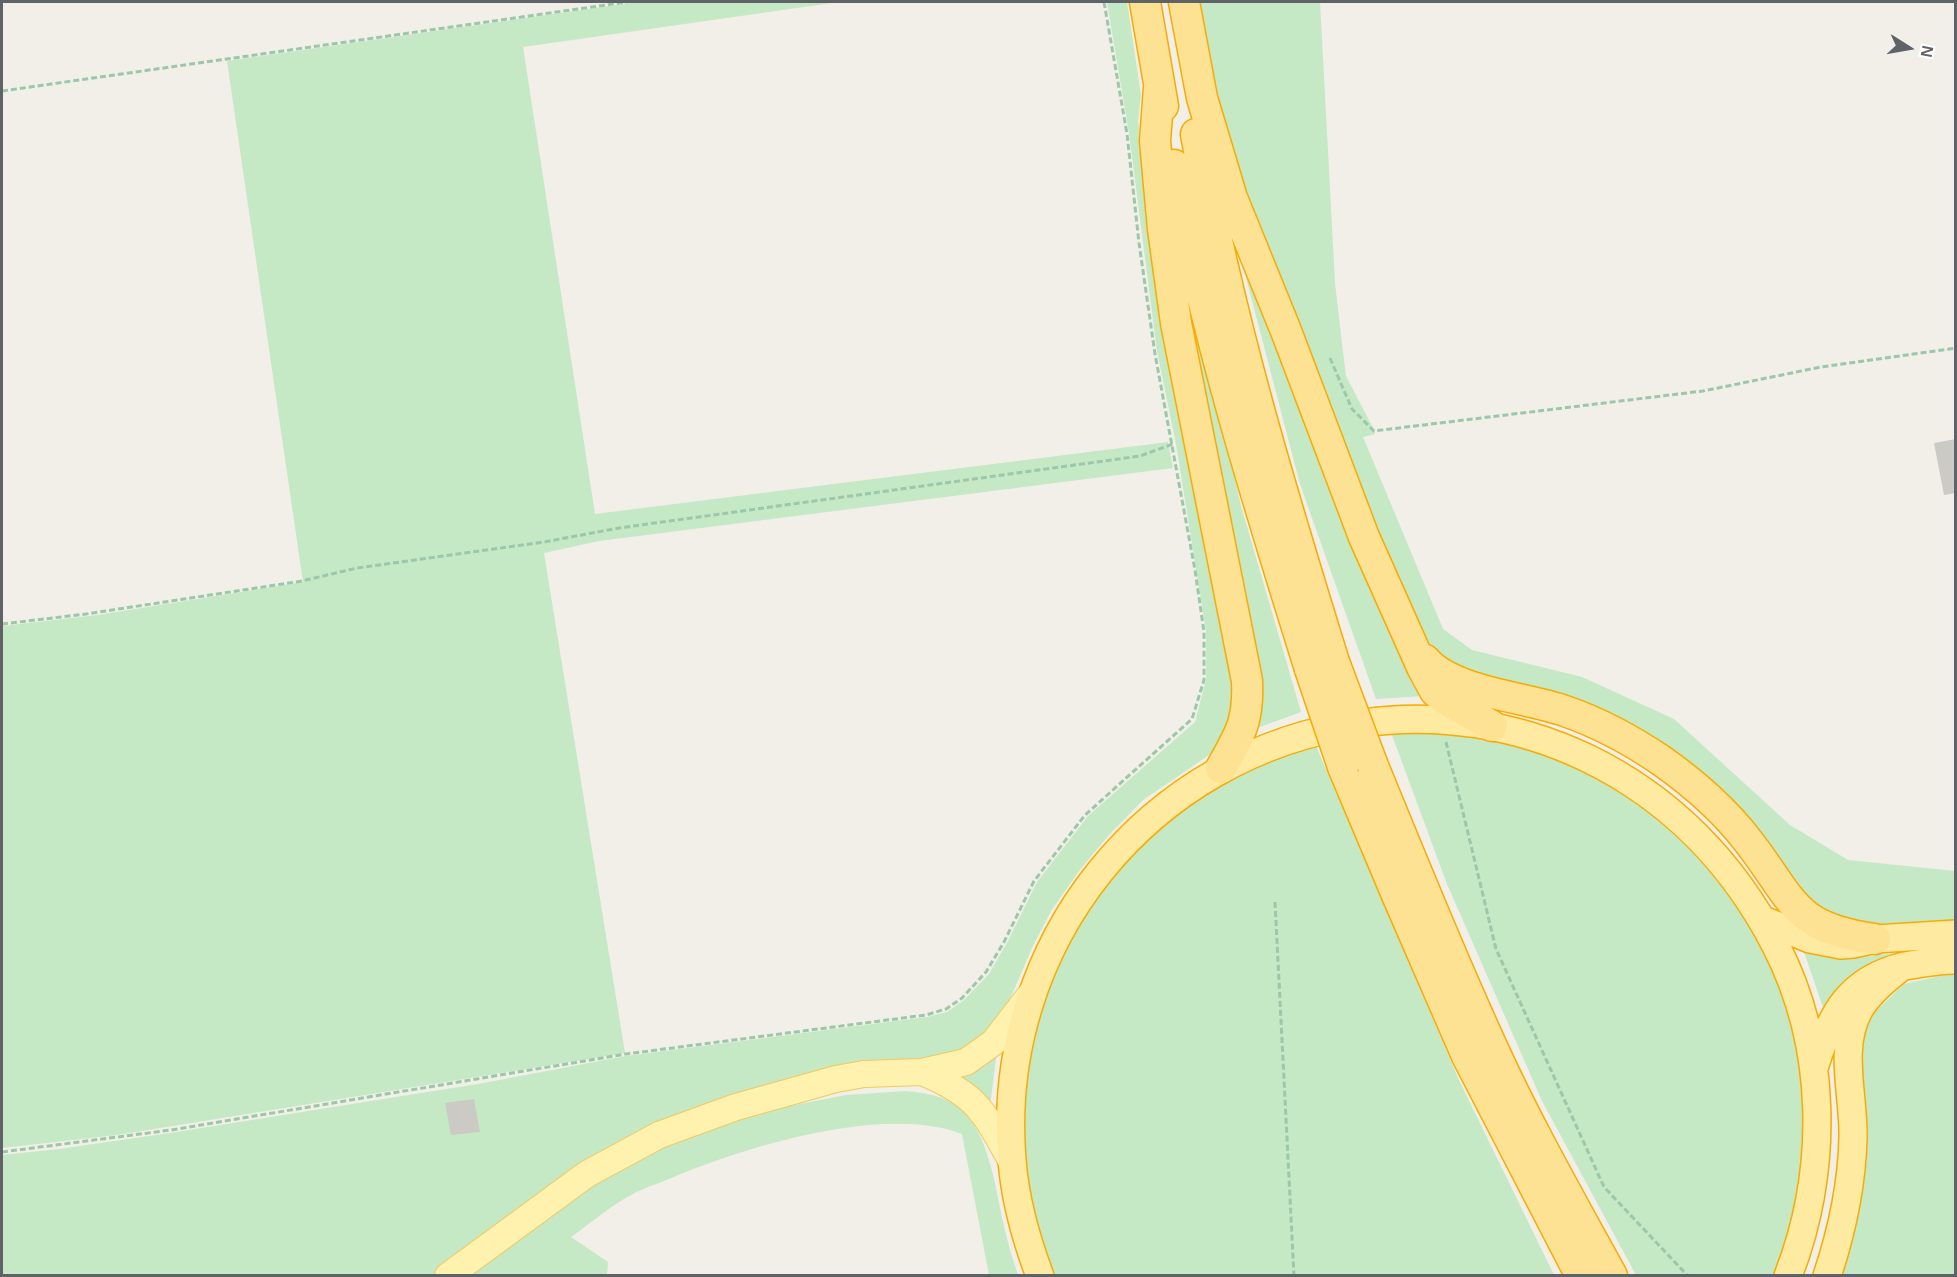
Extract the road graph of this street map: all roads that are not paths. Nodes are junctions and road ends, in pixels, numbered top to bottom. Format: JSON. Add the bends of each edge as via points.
{"nodes":[{"id":1,"x":1145,"y":2,"type":"edge"},
{"id":2,"x":1173,"y":2,"type":"edge"},
{"id":3,"x":1184,"y":2,"type":"edge"},
{"id":4,"x":1159,"y":88,"type":"junction"},
{"id":5,"x":1412,"y":644,"type":"junction"},
{"id":6,"x":1322,"y":665,"type":"junction"},
{"id":7,"x":1492,"y":726,"type":"junction"},
{"id":8,"x":1221,"y":768,"type":"junction"},
{"id":9,"x":1763,"y":920,"type":"junction"},
{"id":10,"x":1956,"y":934,"type":"edge"},
{"id":11,"x":1875,"y":939,"type":"junction"},
{"id":12,"x":1956,"y":960,"type":"edge"},
{"id":13,"x":1900,"y":968,"type":"junction"},
{"id":14,"x":1031,"y":994,"type":"junction"},
{"id":15,"x":1814,"y":1069,"type":"junction"},
{"id":16,"x":922,"y":1072,"type":"junction"},
{"id":17,"x":1012,"y":1162,"type":"junction"},
{"id":18,"x":448,"y":1275,"type":"edge"},
{"id":19,"x":1040,"y":1275,"type":"edge"},
{"id":20,"x":1581,"y":1275,"type":"edge"},
{"id":21,"x":1611,"y":1275,"type":"edge"},
{"id":22,"x":1788,"y":1275,"type":"edge"},
{"id":23,"x":1827,"y":1275,"type":"edge"}],
"edges":[{"from":1,"to":4,"type":"highway"},
{"from":2,"to":6,"type":"highway","via":[[1204,186]]},
{"from":3,"to":5,"type":"highway","via":[[1202,98],[1232,198],[1364,537]]},
{"from":4,"to":6,"type":"highway","via":[[1205,312],[1257,500]]},
{"from":4,"to":8,"type":"highway","via":[[1155,141],[1176,323],[1247,681],[1244,725]]},
{"from":5,"to":7,"type":"highway","via":[[1436,691]]},
{"from":5,"to":11,"type":"highway","via":[[1428,664],[1462,684],[1563,710],[1642,748],[1681,776],[1734,825],[1801,913],[1830,929]]},
{"from":6,"to":20,"type":"highway","bridge":true,"via":[[1343,767],[1467,1056]]},
{"from":6,"to":21,"type":"highway","bridge":true,"via":[[1373,766],[1494,1050]]},
{"from":7,"to":8,"type":"highway","via":[[1441,720],[1376,721],[1281,742]]},
{"from":7,"to":9,"type":"highway","via":[[1574,752],[1648,794],[1712,851]]},
{"from":8,"to":14,"type":"highway","via":[[1142,825],[1097,873],[1061,928]]},
{"from":9,"to":11,"type":"highway","via":[[1828,944]]},
{"from":9,"to":15,"type":"highway","via":[[1796,992]]},
{"from":10,"to":11,"type":"highway"},
{"from":12,"to":13,"type":"highway"},
{"from":13,"to":15,"type":"highway","via":[[1872,977],[1846,999],[1833,1016]]},
{"from":13,"to":23,"type":"highway","via":[[1866,1000],[1851,1034],[1852,1158],[1845,1207]]},
{"from":14,"to":16,"type":"main road","via":[[982,1052],[966,1062]]},
{"from":14,"to":17,"type":"highway","via":[[1013,1078]]},
{"from":15,"to":22,"type":"highway","via":[[1817,1114],[1813,1183],[1804,1228]]},
{"from":16,"to":17,"type":"main road","via":[[957,1088],[979,1106]]},
{"from":16,"to":18,"type":"main road","via":[[864,1074],[836,1080],[736,1107],[659,1135],[587,1174]]},
{"from":17,"to":19,"type":"highway","via":[[1027,1241]]}]}
